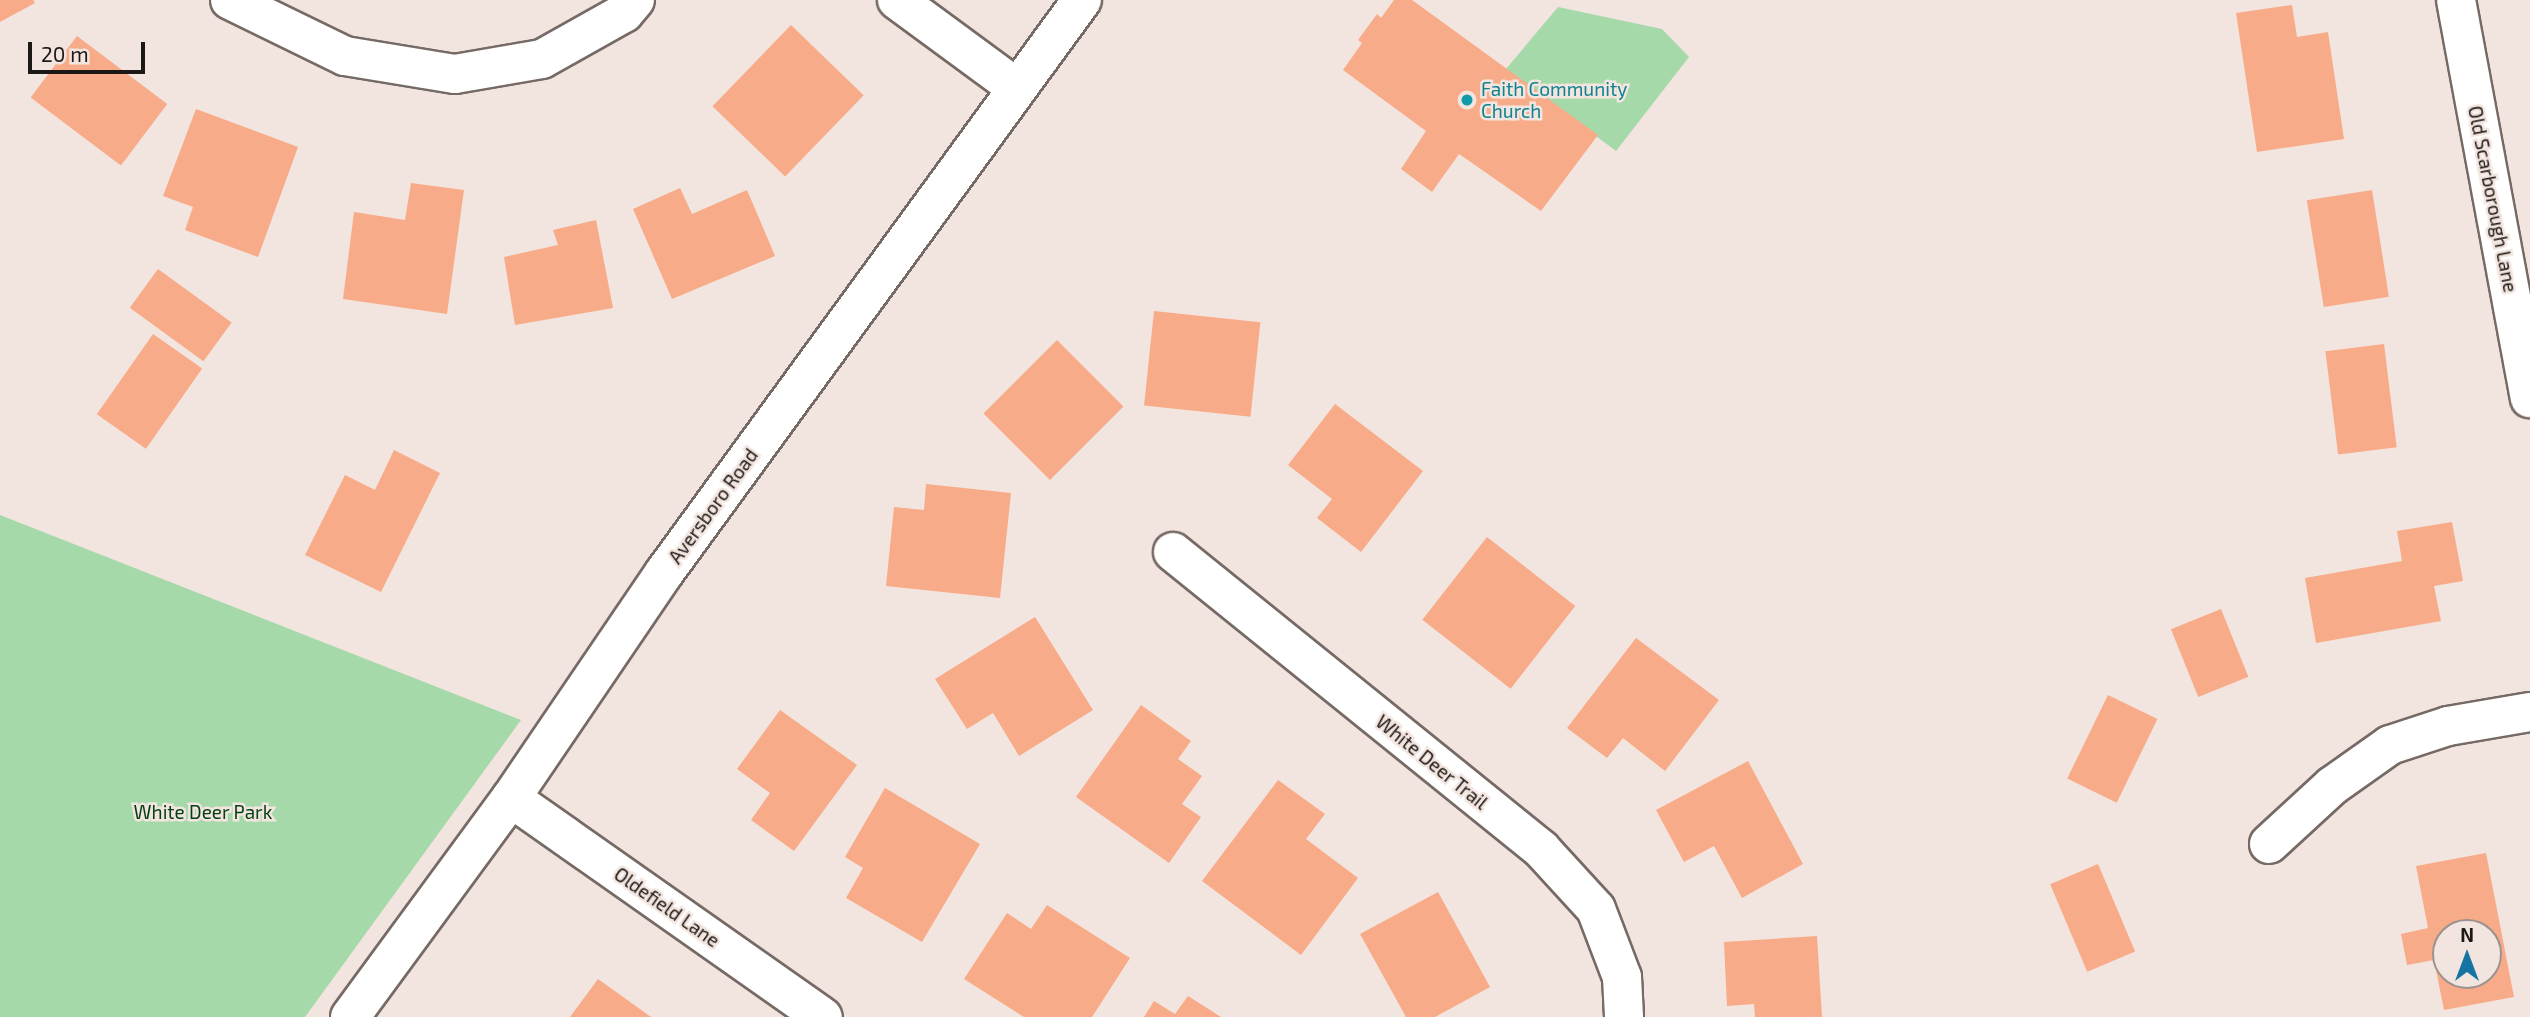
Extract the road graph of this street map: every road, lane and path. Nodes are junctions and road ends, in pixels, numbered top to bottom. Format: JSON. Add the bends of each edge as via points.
{"nodes":[{"id":1,"x":230,"y":0,"type":"edge"},
{"id":2,"x":635,"y":0,"type":"edge"},
{"id":3,"x":897,"y":0,"type":"edge"},
{"id":4,"x":1083,"y":0,"type":"edge"},
{"id":5,"x":2456,"y":0,"type":"edge"},
{"id":6,"x":1017,"y":88,"type":"junction"},
{"id":7,"x":2530,"y":398,"type":"edge"},
{"id":8,"x":1172,"y":552,"type":"dead end"},
{"id":9,"x":2530,"y":712,"type":"edge"},
{"id":10,"x":511,"y":798,"type":"junction"},
{"id":11,"x":2269,"y":844,"type":"dead end"},
{"id":12,"x":350,"y":1017,"type":"edge"},
{"id":13,"x":823,"y":1017,"type":"edge"},
{"id":14,"x":1624,"y":1017,"type":"edge"}],
"edges":[{"from":1,"to":2,"type":"street","via":[[345,56],[455,74],[542,59],[624,13]]},
{"from":3,"to":6,"type":"street"},
{"from":4,"to":6,"type":"street","name":"Aversboro Road"},
{"from":5,"to":7,"type":"street","name":"Old Scarborough Lane"},
{"from":6,"to":10,"type":"street","name":"Aversboro Road","via":[[664,573]]},
{"from":8,"to":14,"type":"street","name":"White Deer Trail","via":[[1541,849],[1597,909],[1622,977]]},
{"from":9,"to":11,"type":"street","via":[[2448,726],[2390,745],[2332,786]]},
{"from":10,"to":12,"type":"street","name":"Aversboro Road"},
{"from":10,"to":13,"type":"street","name":"Oldefield Lane"}]}
